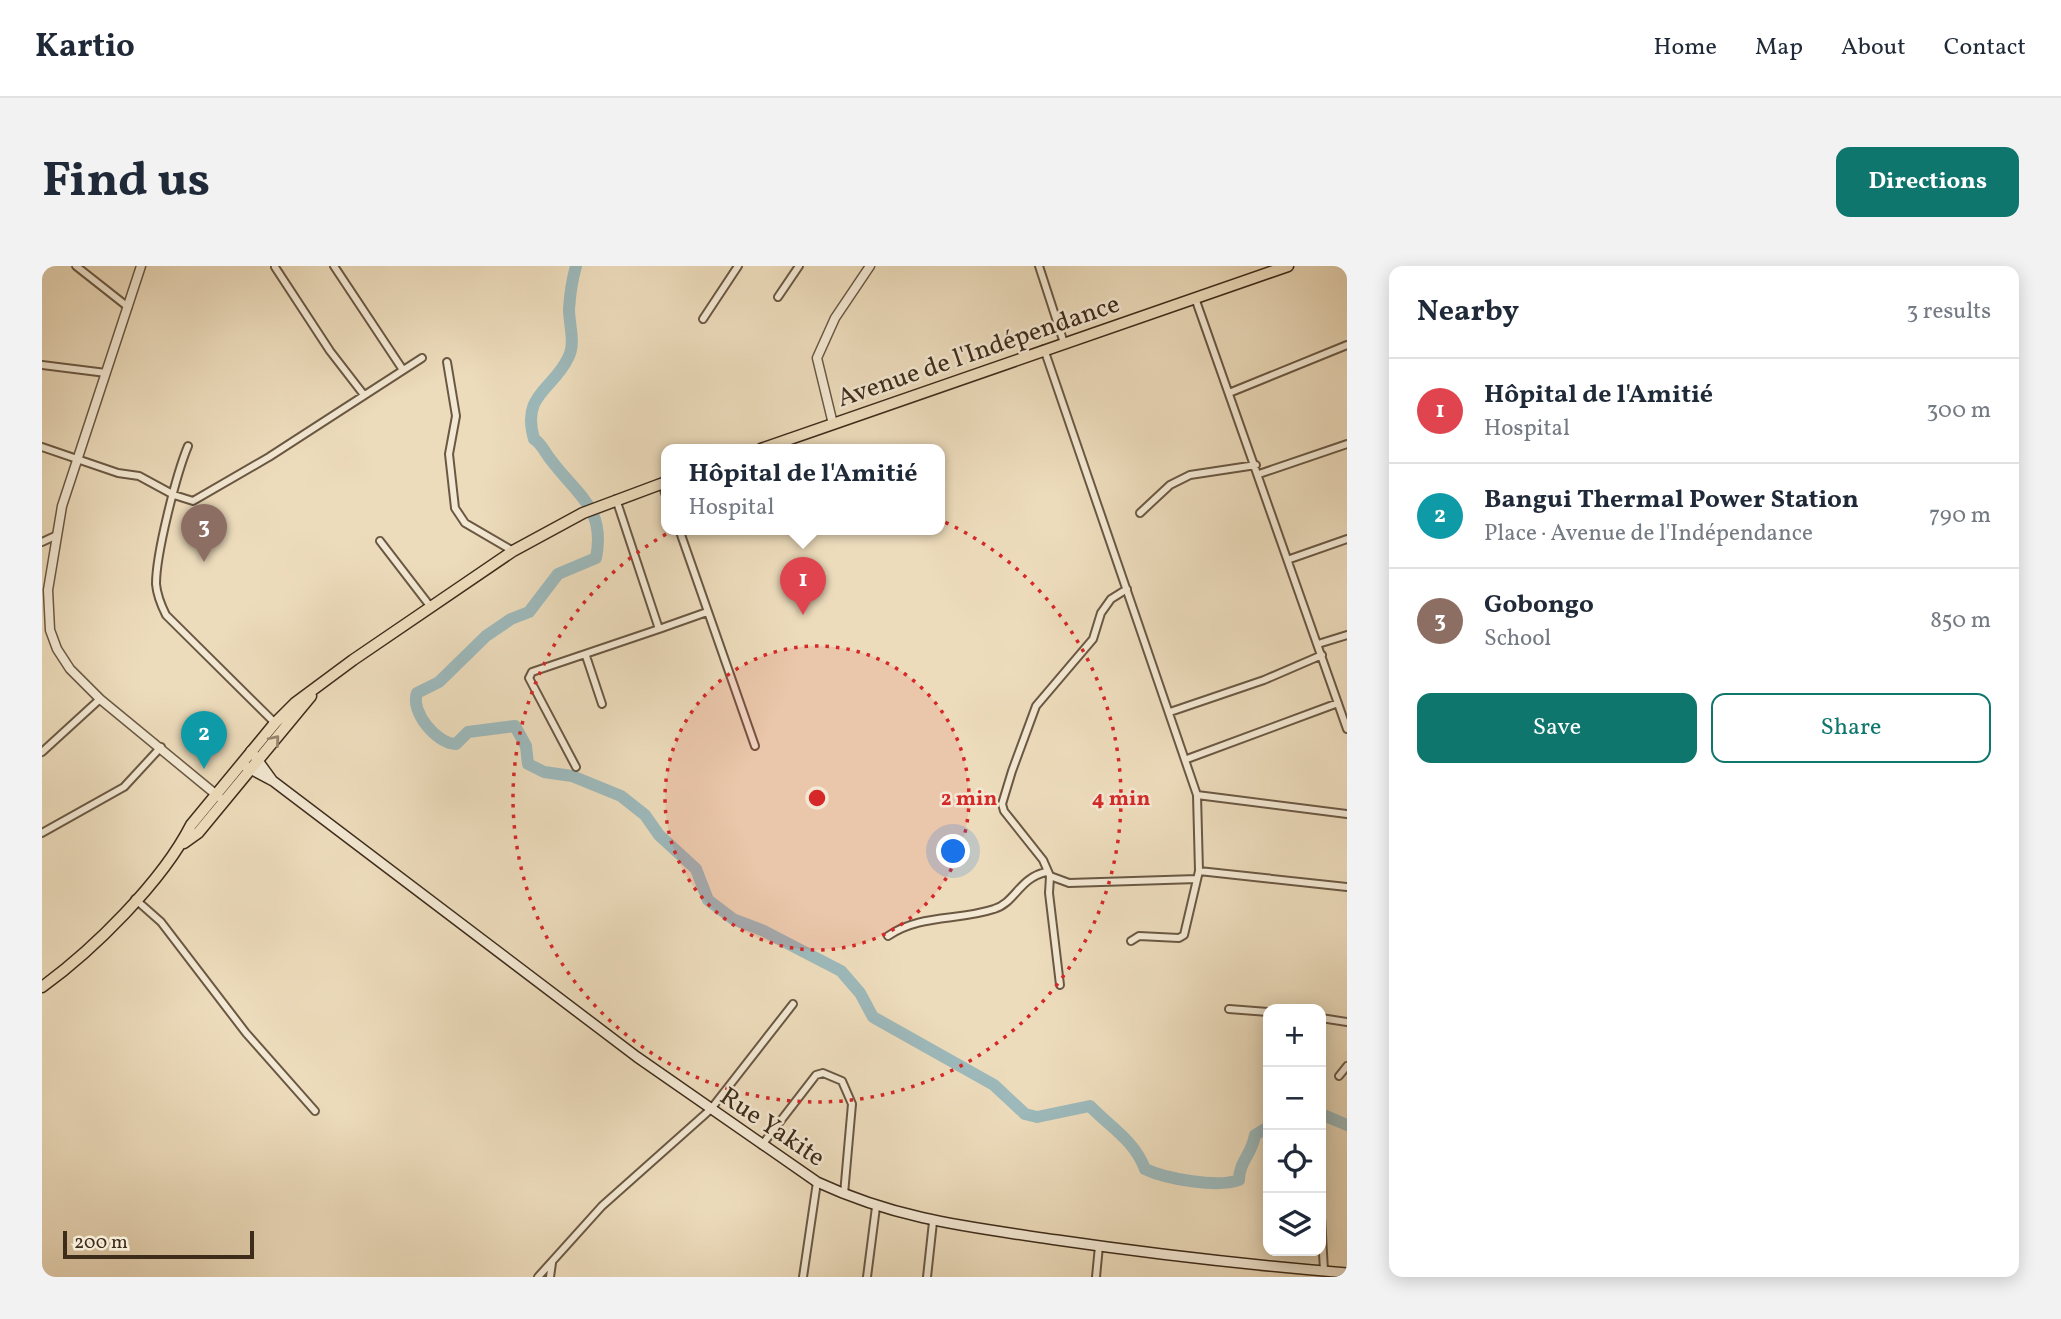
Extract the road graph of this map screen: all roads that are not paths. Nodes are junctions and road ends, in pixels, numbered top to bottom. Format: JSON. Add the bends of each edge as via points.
{"nodes":[{"id":1,"x":76,"y":266,"type":"edge"},
{"id":2,"x":141,"y":266,"type":"edge"},
{"id":3,"x":334,"y":266,"type":"edge"},
{"id":4,"x":738,"y":266,"type":"edge"},
{"id":5,"x":799,"y":266,"type":"edge"},
{"id":6,"x":870,"y":266,"type":"edge"},
{"id":7,"x":1039,"y":266,"type":"edge"},
{"id":8,"x":1288,"y":266,"type":"edge"},
{"id":9,"x":275,"y":267,"type":"edge"},
{"id":10,"x":1194,"y":296,"type":"junction"},
{"id":11,"x":778,"y":298,"type":"dead end"},
{"id":12,"x":128,"y":307,"type":"junction"},
{"id":13,"x":704,"y":319,"type":"dead end"},
{"id":14,"x":1064,"y":343,"type":"junction"},
{"id":15,"x":1347,"y":345,"type":"edge"},
{"id":16,"x":1044,"y":349,"type":"junction"},
{"id":17,"x":422,"y":358,"type":"dead end"},
{"id":18,"x":447,"y":362,"type":"dead end"},
{"id":19,"x":42,"y":365,"type":"edge"},
{"id":20,"x":403,"y":370,"type":"junction"},
{"id":21,"x":106,"y":373,"type":"junction"},
{"id":22,"x":1230,"y":393,"type":"junction"},
{"id":23,"x":365,"y":395,"type":"junction"},
{"id":24,"x":833,"y":424,"type":"junction"},
{"id":25,"x":775,"y":444,"type":"edge"},
{"id":26,"x":1347,"y":444,"type":"edge"},
{"id":27,"x":188,"y":446,"type":"dead end"},
{"id":28,"x":42,"y":447,"type":"edge"},
{"id":29,"x":78,"y":460,"type":"junction"},
{"id":30,"x":1256,"y":465,"type":"junction"},
{"id":31,"x":1259,"y":474,"type":"junction"},
{"id":32,"x":661,"y":483,"type":"edge"},
{"id":33,"x":174,"y":495,"type":"junction"},
{"id":34,"x":616,"y":499,"type":"junction"},
{"id":35,"x":1140,"y":513,"type":"dead end"},
{"id":36,"x":681,"y":535,"type":"edge"},
{"id":37,"x":55,"y":536,"type":"junction"},
{"id":38,"x":1347,"y":539,"type":"edge"},
{"id":39,"x":380,"y":541,"type":"dead end"},
{"id":40,"x":42,"y":542,"type":"edge"},
{"id":41,"x":513,"y":551,"type":"junction"},
{"id":42,"x":1290,"y":559,"type":"junction"},
{"id":43,"x":1127,"y":589,"type":"junction"},
{"id":44,"x":430,"y":606,"type":"junction"},
{"id":45,"x":707,"y":612,"type":"junction"},
{"id":46,"x":659,"y":629,"type":"junction"},
{"id":47,"x":1347,"y":635,"type":"edge"},
{"id":48,"x":1318,"y":644,"type":"junction"},
{"id":49,"x":1322,"y":654,"type":"junction"},
{"id":50,"x":586,"y":656,"type":"junction"},
{"id":51,"x":314,"y":690,"type":"junction"},
{"id":52,"x":100,"y":699,"type":"junction"},
{"id":53,"x":1338,"y":703,"type":"junction"},
{"id":54,"x":602,"y":704,"type":"dead end"},
{"id":55,"x":1170,"y":712,"type":"junction"},
{"id":56,"x":275,"y":723,"type":"junction"},
{"id":57,"x":1347,"y":729,"type":"edge"},
{"id":58,"x":755,"y":746,"type":"dead end"},
{"id":59,"x":161,"y":747,"type":"junction"},
{"id":60,"x":42,"y":752,"type":"edge"},
{"id":61,"x":255,"y":755,"type":"junction"},
{"id":62,"x":1187,"y":760,"type":"junction"},
{"id":63,"x":246,"y":766,"type":"junction"},
{"id":64,"x":576,"y":767,"type":"dead end"},
{"id":65,"x":273,"y":781,"type":"junction"},
{"id":66,"x":1198,"y":795,"type":"junction"},
{"id":67,"x":220,"y":798,"type":"junction"},
{"id":68,"x":1347,"y":814,"type":"edge"},
{"id":69,"x":42,"y":833,"type":"edge"},
{"id":70,"x":1199,"y":871,"type":"junction"},
{"id":71,"x":1048,"y":874,"type":"junction"},
{"id":72,"x":1197,"y":879,"type":"junction"},
{"id":73,"x":1347,"y":887,"type":"edge"},
{"id":74,"x":135,"y":899,"type":"junction"},
{"id":75,"x":888,"y":936,"type":"dead end"},
{"id":76,"x":1131,"y":941,"type":"dead end"},
{"id":77,"x":1060,"y":985,"type":"dead end"},
{"id":78,"x":42,"y":987,"type":"edge"},
{"id":79,"x":793,"y":1004,"type":"dead end"},
{"id":80,"x":1229,"y":1009,"type":"dead end"},
{"id":81,"x":1263,"y":1012,"type":"edge"},
{"id":82,"x":1326,"y":1019,"type":"edge"},
{"id":83,"x":1347,"y":1022,"type":"edge"},
{"id":84,"x":1347,"y":1066,"type":"edge"},
{"id":85,"x":1339,"y":1076,"type":"dead end"},
{"id":86,"x":711,"y":1110,"type":"junction"},
{"id":87,"x":315,"y":1111,"type":"dead end"},
{"id":88,"x":762,"y":1144,"type":"junction"},
{"id":89,"x":817,"y":1182,"type":"junction"},
{"id":90,"x":844,"y":1194,"type":"junction"},
{"id":91,"x":876,"y":1207,"type":"junction"},
{"id":92,"x":933,"y":1222,"type":"junction"},
{"id":93,"x":1099,"y":1246,"type":"junction"},
{"id":94,"x":1323,"y":1256,"type":"edge"},
{"id":95,"x":552,"y":1263,"type":"junction"},
{"id":96,"x":1324,"y":1271,"type":"junction"},
{"id":97,"x":1347,"y":1273,"type":"edge"},
{"id":98,"x":1336,"y":1275,"type":"edge"},
{"id":99,"x":538,"y":1277,"type":"edge"},
{"id":100,"x":550,"y":1277,"type":"edge"},
{"id":101,"x":803,"y":1277,"type":"edge"},
{"id":102,"x":867,"y":1277,"type":"edge"},
{"id":103,"x":928,"y":1277,"type":"edge"},
{"id":104,"x":1096,"y":1277,"type":"edge"}],
"edges":[{"from":1,"to":12,"type":"street"},
{"from":2,"to":12,"type":"street"},
{"from":3,"to":20,"type":"street"},
{"from":4,"to":13,"type":"street"},
{"from":5,"to":11,"type":"street"},
{"from":6,"to":24,"type":"street","via":[[835,318],[817,358]]},
{"from":7,"to":14,"type":"street"},
{"from":8,"to":10,"type":"main road","name":"Avenue de l'Indépendance"},
{"from":9,"to":23,"type":"street"},
{"from":10,"to":14,"type":"main road","name":"Avenue de l'Indépendance"},
{"from":10,"to":22,"type":"street"},
{"from":12,"to":21,"type":"street"},
{"from":14,"to":16,"type":"main road","name":"Avenue de l'Indépendance"},
{"from":15,"to":22,"type":"street"},
{"from":16,"to":24,"type":"main road","name":"Avenue de l'Indépendance"},
{"from":16,"to":43,"type":"street"},
{"from":17,"to":20,"type":"street"},
{"from":18,"to":41,"type":"street","via":[[456,416],[449,454],[455,508],[465,523]]},
{"from":19,"to":21,"type":"street"},
{"from":20,"to":23,"type":"street"},
{"from":21,"to":29,"type":"street"},
{"from":22,"to":30,"type":"street"},
{"from":23,"to":33,"type":"street","via":[[198,499]]},
{"from":24,"to":25,"type":"main road","name":"Avenue de l'Indépendance"},
{"from":26,"to":31,"type":"street"},
{"from":27,"to":33,"type":"street"},
{"from":28,"to":29,"type":"street"},
{"from":29,"to":33,"type":"street","via":[[139,476]]},
{"from":29,"to":37,"type":"street"},
{"from":30,"to":31,"type":"street"},
{"from":30,"to":35,"type":"street","via":[[1190,475],[1170,485]]},
{"from":31,"to":42,"type":"street"},
{"from":32,"to":34,"type":"main road"},
{"from":33,"to":56,"type":"street","via":[[157,570],[160,602],[166,615]]},
{"from":34,"to":41,"type":"main road"},
{"from":34,"to":46,"type":"street"},
{"from":36,"to":45,"type":"street"},
{"from":37,"to":40,"type":"street"},
{"from":37,"to":52,"type":"street","via":[[48,590],[50,630],[70,669]]},
{"from":38,"to":42,"type":"street"},
{"from":39,"to":44,"type":"street"},
{"from":41,"to":44,"type":"main road"},
{"from":42,"to":48,"type":"street"},
{"from":43,"to":55,"type":"street"},
{"from":43,"to":71,"type":"street","via":[[1111,599],[1093,639],[1036,706],[1002,804]]},
{"from":44,"to":51,"type":"main road"},
{"from":45,"to":46,"type":"street"},
{"from":45,"to":58,"type":"street"},
{"from":46,"to":50,"type":"street"},
{"from":47,"to":48,"type":"street"},
{"from":48,"to":49,"type":"street"},
{"from":49,"to":53,"type":"street"},
{"from":49,"to":55,"type":"street","via":[[1264,680]]},
{"from":50,"to":54,"type":"street"},
{"from":50,"to":64,"type":"street","via":[[532,673],[529,678]]},
{"from":51,"to":56,"type":"main road"},
{"from":61,"to":51,"type":"main road","one_way":true},
{"from":52,"to":59,"type":"street"},
{"from":52,"to":60,"type":"street"},
{"from":53,"to":57,"type":"street"},
{"from":53,"to":62,"type":"street"},
{"from":55,"to":62,"type":"street"},
{"from":56,"to":61,"type":"main road"},
{"from":59,"to":67,"type":"street"},
{"from":59,"to":69,"type":"street","via":[[124,787]]},
{"from":61,"to":63,"type":"main road"},
{"from":61,"to":65,"type":"main road","name":"Rue Yakite"},
{"from":62,"to":66,"type":"street"},
{"from":63,"to":65,"type":"main road","name":"Rue Yakite"},
{"from":63,"to":67,"type":"main road"},
{"from":65,"to":86,"type":"main road","name":"Rue Yakite"},
{"from":66,"to":68,"type":"street"},
{"from":66,"to":70,"type":"street"},
{"from":67,"to":74,"type":"main road","via":[[198,833],[180,845]]},
{"from":70,"to":72,"type":"street"},
{"from":70,"to":73,"type":"street"},
{"from":71,"to":72,"type":"street","via":[[1069,883]]},
{"from":71,"to":75,"type":"street","via":[[1032,875],[994,909],[926,920],[900,927]]},
{"from":71,"to":77,"type":"street"},
{"from":72,"to":76,"type":"street","via":[[1184,935],[1139,936]]},
{"from":74,"to":78,"type":"main road","via":[[92,947]]},
{"from":74,"to":87,"type":"street","via":[[161,922],[246,1033]]},
{"from":79,"to":86,"type":"street"},
{"from":80,"to":81,"type":"street"},
{"from":82,"to":83,"type":"street"},
{"from":84,"to":85,"type":"street"},
{"from":86,"to":88,"type":"main road","name":"Rue Yakite"},
{"from":86,"to":95,"type":"street","via":[[602,1206]]},
{"from":88,"to":89,"type":"main road","name":"Rue Yakite"},
{"from":88,"to":90,"type":"street","via":[[816,1075],[823,1073],[842,1081],[852,1104]]},
{"from":89,"to":90,"type":"main road","name":"Rue Yakite"},
{"from":89,"to":101,"type":"street"},
{"from":90,"to":91,"type":"main road","name":"Rue Yakite"},
{"from":91,"to":92,"type":"main road","name":"Rue Yakite"},
{"from":91,"to":102,"type":"street"},
{"from":92,"to":93,"type":"main road","name":"Rue Yakite"},
{"from":92,"to":103,"type":"street"},
{"from":93,"to":96,"type":"main road","name":"Rue Yakite"},
{"from":93,"to":104,"type":"street"},
{"from":94,"to":96,"type":"street"},
{"from":95,"to":99,"type":"street"},
{"from":95,"to":100,"type":"street"},
{"from":96,"to":98,"type":"main road","name":"Rue Yakite"},
{"from":97,"to":98,"type":"main road","name":"Rue Yakite"}]}
